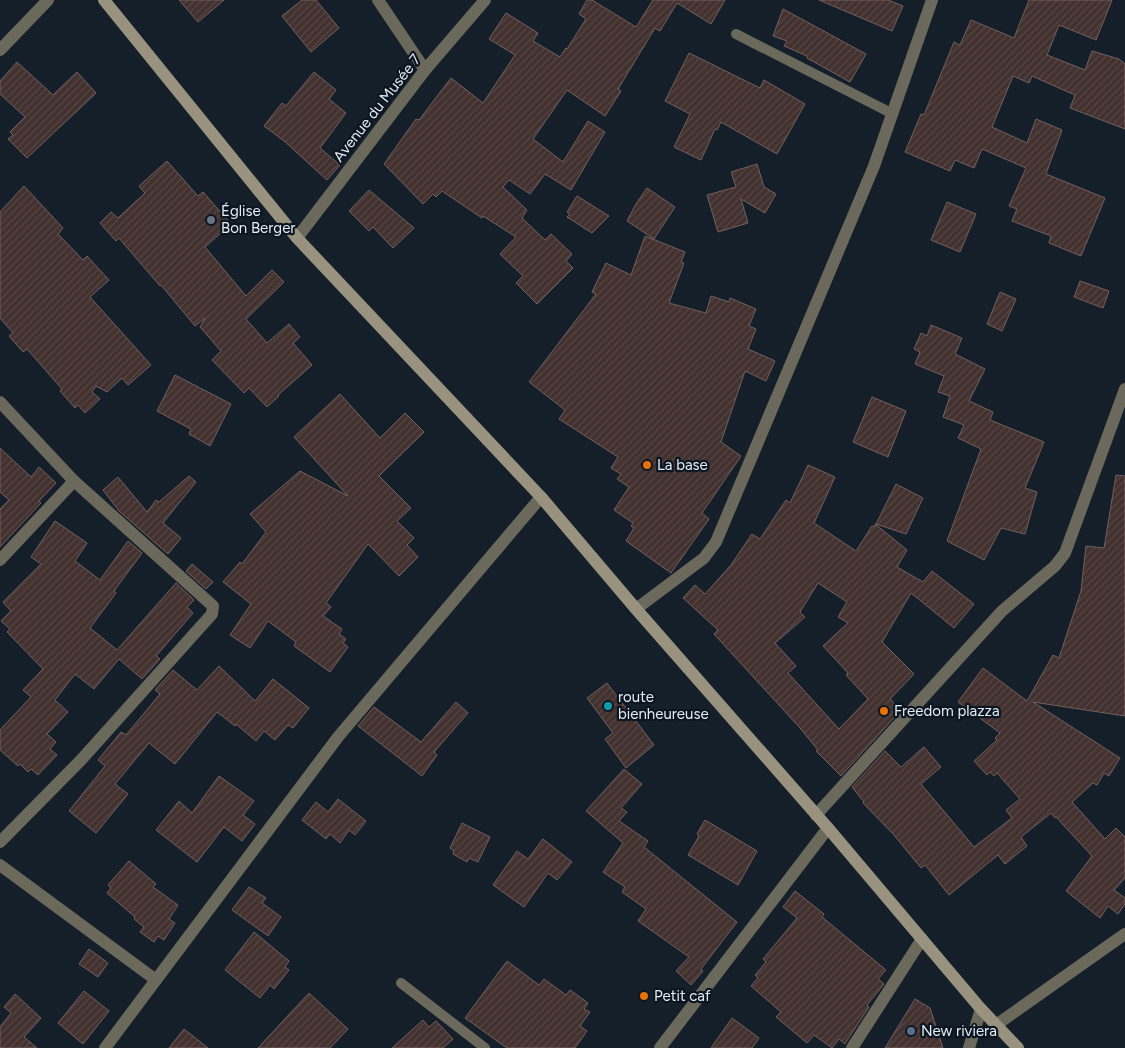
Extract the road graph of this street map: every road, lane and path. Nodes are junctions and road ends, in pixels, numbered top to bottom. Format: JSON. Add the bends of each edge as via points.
{"nodes":[{"id":1,"x":48,"y":0,"type":"edge"},
{"id":2,"x":104,"y":0,"type":"edge"},
{"id":3,"x":378,"y":0,"type":"edge"},
{"id":4,"x":484,"y":0,"type":"edge"},
{"id":5,"x":932,"y":0,"type":"edge"},
{"id":6,"x":736,"y":34,"type":"dead end"},
{"id":7,"x":0,"y":50,"type":"edge"},
{"id":8,"x":425,"y":70,"type":"junction"},
{"id":9,"x":893,"y":114,"type":"junction"},
{"id":10,"x":298,"y":238,"type":"junction"},
{"id":11,"x":1125,"y":389,"type":"edge"},
{"id":12,"x":0,"y":402,"type":"edge"},
{"id":13,"x":74,"y":482,"type":"junction"},
{"id":14,"x":541,"y":497,"type":"junction"},
{"id":15,"x":0,"y":560,"type":"edge"},
{"id":16,"x":636,"y":610,"type":"junction"},
{"id":17,"x":816,"y":815,"type":"junction"},
{"id":18,"x":828,"y":828,"type":"junction"},
{"id":19,"x":0,"y":842,"type":"edge"},
{"id":20,"x":0,"y":865,"type":"edge"},
{"id":21,"x":1125,"y":934,"type":"edge"},
{"id":22,"x":922,"y":939,"type":"junction"},
{"id":23,"x":156,"y":980,"type":"junction"},
{"id":24,"x":401,"y":983,"type":"dead end"},
{"id":25,"x":981,"y":1009,"type":"junction"},
{"id":26,"x":996,"y":1025,"type":"junction"},
{"id":27,"x":105,"y":1048,"type":"edge"},
{"id":28,"x":485,"y":1048,"type":"edge"},
{"id":29,"x":660,"y":1048,"type":"edge"},
{"id":30,"x":852,"y":1048,"type":"edge"},
{"id":31,"x":969,"y":1048,"type":"edge"},
{"id":32,"x":1018,"y":1048,"type":"edge"}],
"edges":[{"from":1,"to":7,"type":"street"},
{"from":2,"to":10,"type":"street"},
{"from":3,"to":8,"type":"street"},
{"from":4,"to":8,"type":"street","name":"Avenue du Musée 7"},
{"from":5,"to":9,"type":"street"},
{"from":6,"to":9,"type":"lane"},
{"from":8,"to":10,"type":"street","name":"Avenue du Musée 7"},
{"from":9,"to":16,"type":"street","via":[[716,542],[704,558]]},
{"from":10,"to":14,"type":"street"},
{"from":11,"to":17,"type":"street","via":[[1065,554],[1002,611]]},
{"from":12,"to":13,"type":"street"},
{"from":13,"to":15,"type":"street"},
{"from":13,"to":19,"type":"street","via":[[214,610],[81,760]]},
{"from":14,"to":16,"type":"street"},
{"from":14,"to":23,"type":"street","via":[[338,737]]},
{"from":16,"to":17,"type":"street"},
{"from":17,"to":18,"type":"street"},
{"from":18,"to":22,"type":"street"},
{"from":18,"to":29,"type":"street"},
{"from":20,"to":23,"type":"street"},
{"from":21,"to":26,"type":"street"},
{"from":22,"to":25,"type":"street"},
{"from":22,"to":30,"type":"street"},
{"from":23,"to":27,"type":"street"},
{"from":24,"to":28,"type":"lane"},
{"from":25,"to":26,"type":"street"},
{"from":25,"to":31,"type":"street"},
{"from":26,"to":32,"type":"street"}]}
